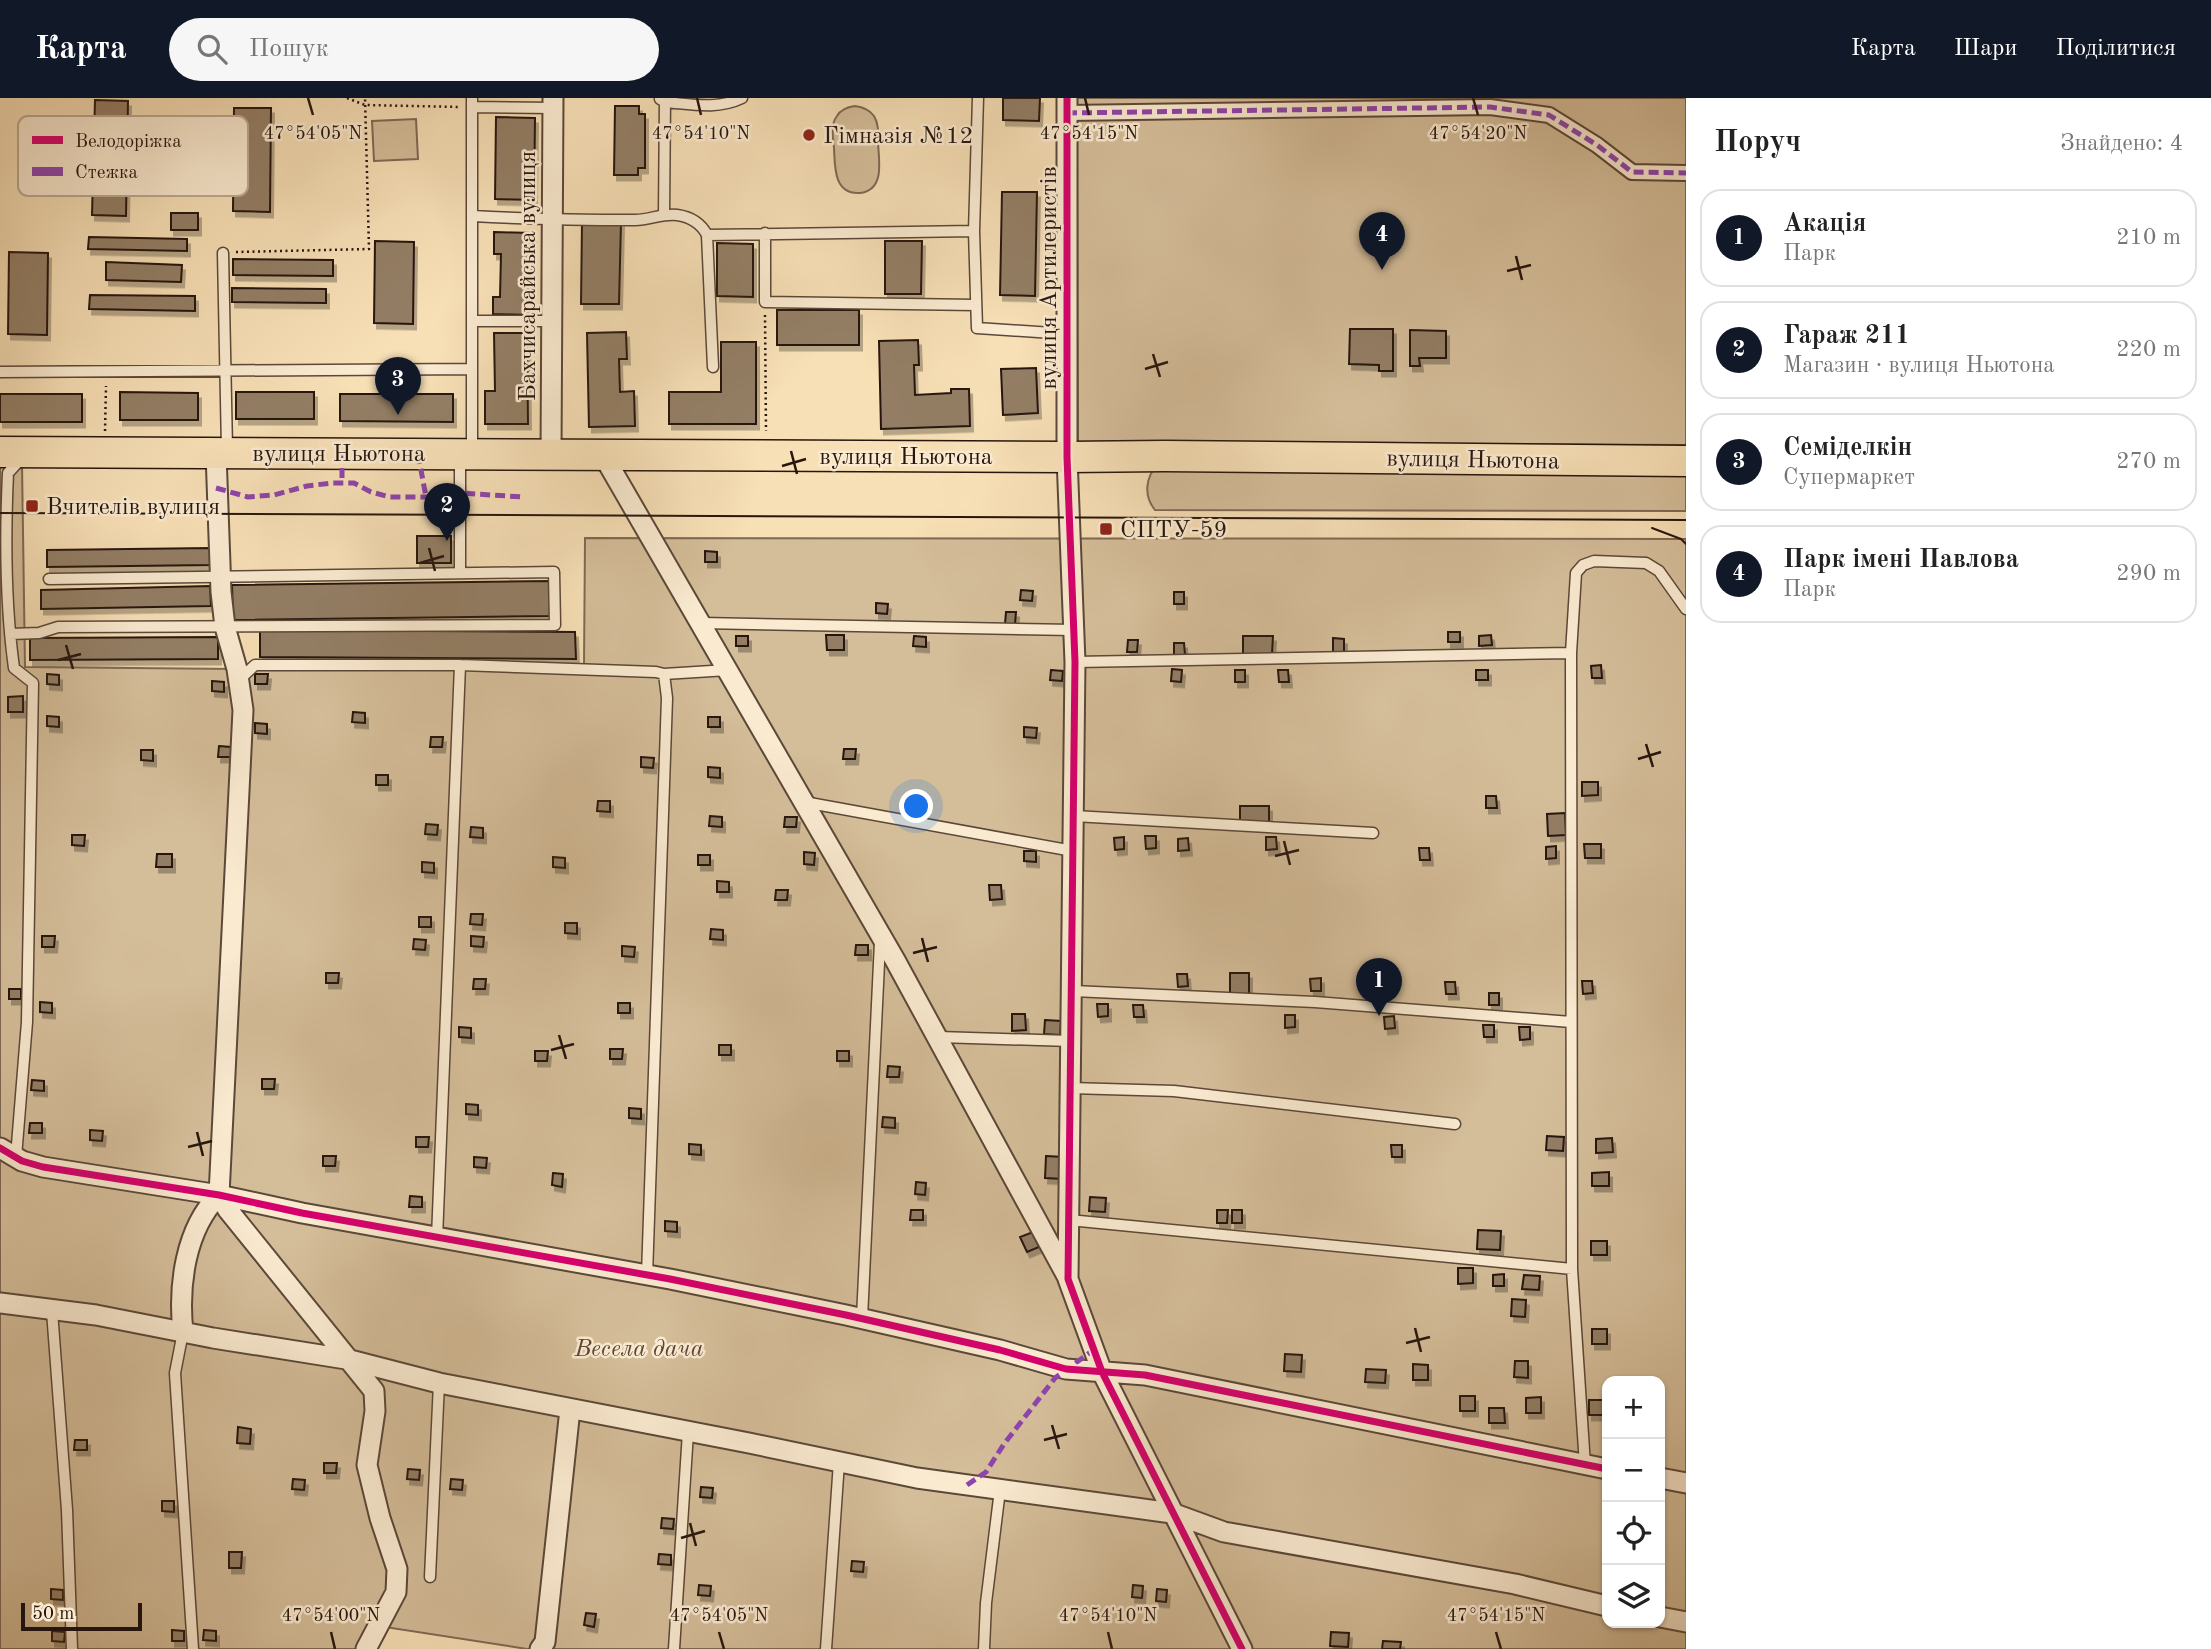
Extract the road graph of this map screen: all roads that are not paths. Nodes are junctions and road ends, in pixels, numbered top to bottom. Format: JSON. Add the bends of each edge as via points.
{"nodes":[{"id":1,"x":741,"y":98,"type":"edge"},
{"id":2,"x":978,"y":98,"type":"edge"},
{"id":3,"x":663,"y":99,"type":"edge"},
{"id":4,"x":473,"y":103,"type":"edge"},
{"id":5,"x":553,"y":103,"type":"edge"},
{"id":6,"x":1068,"y":105,"type":"edge"},
{"id":7,"x":1686,"y":173,"type":"edge"},
{"id":8,"x":664,"y":214,"type":"junction"},
{"id":9,"x":473,"y":216,"type":"junction"},
{"id":10,"x":552,"y":220,"type":"junction"},
{"id":11,"x":974,"y":231,"type":"junction"},
{"id":12,"x":765,"y":233,"type":"junction"},
{"id":13,"x":707,"y":234,"type":"junction"},
{"id":14,"x":223,"y":253,"type":"road end"},
{"id":15,"x":976,"y":305,"type":"junction"},
{"id":16,"x":474,"y":321,"type":"junction"},
{"id":17,"x":551,"y":321,"type":"junction"},
{"id":18,"x":1067,"y":334,"type":"junction"},
{"id":19,"x":713,"y":367,"type":"dead end"},
{"id":20,"x":471,"y":369,"type":"junction"},
{"id":21,"x":225,"y":371,"type":"junction"},
{"id":22,"x":0,"y":372,"type":"edge"},
{"id":23,"x":14,"y":452,"type":"edge"},
{"id":24,"x":222,"y":453,"type":"junction"},
{"id":25,"x":466,"y":454,"type":"junction"},
{"id":26,"x":551,"y":454,"type":"junction"},
{"id":27,"x":603,"y":455,"type":"junction"},
{"id":28,"x":1067,"y":457,"type":"junction"},
{"id":29,"x":1686,"y":461,"type":"edge"},
{"id":30,"x":460,"y":573,"type":"junction"},
{"id":31,"x":220,"y":577,"type":"junction"},
{"id":32,"x":49,"y":579,"type":"dead end"},
{"id":33,"x":1686,"y":609,"type":"edge"},
{"id":34,"x":701,"y":623,"type":"junction"},
{"id":35,"x":225,"y":626,"type":"junction"},
{"id":36,"x":1073,"y":630,"type":"junction"},
{"id":37,"x":10,"y":634,"type":"junction"},
{"id":38,"x":1571,"y":653,"type":"junction"},
{"id":39,"x":1075,"y":662,"type":"junction"},
{"id":40,"x":460,"y":665,"type":"junction"},
{"id":41,"x":728,"y":670,"type":"junction"},
{"id":42,"x":664,"y":674,"type":"junction"},
{"id":43,"x":239,"y":680,"type":"junction"},
{"id":44,"x":804,"y":802,"type":"junction"},
{"id":45,"x":1074,"y":816,"type":"junction"},
{"id":46,"x":1373,"y":833,"type":"dead end"},
{"id":47,"x":1073,"y":851,"type":"junction"},
{"id":48,"x":880,"y":934,"type":"junction"},
{"id":49,"x":1073,"y":990,"type":"junction"},
{"id":50,"x":1571,"y":1022,"type":"junction"},
{"id":51,"x":937,"y":1037,"type":"junction"},
{"id":52,"x":1071,"y":1041,"type":"junction"},
{"id":53,"x":1070,"y":1088,"type":"junction"},
{"id":54,"x":1455,"y":1124,"type":"dead end"},
{"id":55,"x":8,"y":1153,"type":"edge"},
{"id":56,"x":219,"y":1195,"type":"junction"},
{"id":57,"x":1069,"y":1220,"type":"junction"},
{"id":58,"x":437,"y":1238,"type":"junction"},
{"id":59,"x":1573,"y":1269,"type":"junction"},
{"id":60,"x":647,"y":1275,"type":"junction"},
{"id":61,"x":1068,"y":1279,"type":"junction"},
{"id":62,"x":0,"y":1303,"type":"edge"},
{"id":63,"x":52,"y":1311,"type":"junction"},
{"id":64,"x":862,"y":1318,"type":"junction"},
{"id":65,"x":183,"y":1332,"type":"junction"},
{"id":66,"x":346,"y":1359,"type":"junction"},
{"id":67,"x":1101,"y":1372,"type":"junction"},
{"id":68,"x":439,"y":1383,"type":"junction"},
{"id":69,"x":570,"y":1409,"type":"junction"},
{"id":70,"x":688,"y":1432,"type":"junction"},
{"id":71,"x":839,"y":1462,"type":"junction"},
{"id":72,"x":1585,"y":1465,"type":"junction"},
{"id":73,"x":1602,"y":1468,"type":"edge"},
{"id":74,"x":1665,"y":1479,"type":"edge"},
{"id":75,"x":1686,"y":1483,"type":"edge"},
{"id":76,"x":1000,"y":1490,"type":"junction"},
{"id":77,"x":1172,"y":1513,"type":"junction"},
{"id":78,"x":430,"y":1577,"type":"dead end"},
{"id":79,"x":1602,"y":1605,"type":"edge"},
{"id":80,"x":1665,"y":1618,"type":"edge"},
{"id":81,"x":1686,"y":1622,"type":"edge"},
{"id":82,"x":72,"y":1649,"type":"edge"},
{"id":83,"x":193,"y":1649,"type":"edge"},
{"id":84,"x":366,"y":1649,"type":"edge"},
{"id":85,"x":540,"y":1649,"type":"edge"},
{"id":86,"x":674,"y":1649,"type":"edge"},
{"id":87,"x":826,"y":1649,"type":"edge"},
{"id":88,"x":984,"y":1649,"type":"edge"},
{"id":89,"x":1242,"y":1649,"type":"edge"}],
"edges":[{"from":1,"to":3,"type":"lane","via":[[707,105]]},
{"from":2,"to":11,"type":"lane"},
{"from":3,"to":8,"type":"lane"},
{"from":4,"to":5,"type":"lane"},
{"from":4,"to":9,"type":"lane"},
{"from":5,"to":10,"type":"street","name":"Бахчисарайська вулиця"},
{"from":6,"to":7,"type":"street","via":[[1490,107],[1549,115],[1632,172]]},
{"from":6,"to":18,"type":"street","name":"вулиця Артилеристів"},
{"from":8,"to":10,"type":"lane","via":[[645,220]]},
{"from":8,"to":13,"type":"lane","via":[[691,218]]},
{"from":9,"to":10,"type":"lane"},
{"from":9,"to":16,"type":"lane"},
{"from":10,"to":17,"type":"street","name":"Бахчисарайська вулиця"},
{"from":11,"to":12,"type":"lane"},
{"from":11,"to":15,"type":"lane"},
{"from":12,"to":13,"type":"lane"},
{"from":12,"to":15,"type":"lane","via":[[765,302]]},
{"from":13,"to":19,"type":"lane"},
{"from":14,"to":21,"type":"lane"},
{"from":15,"to":18,"type":"lane","via":[[977,328]]},
{"from":16,"to":17,"type":"lane"},
{"from":16,"to":20,"type":"lane"},
{"from":17,"to":26,"type":"street","name":"Бахчисарайська вулиця"},
{"from":18,"to":28,"type":"street","name":"вулиця Артилеристів"},
{"from":20,"to":21,"type":"lane"},
{"from":20,"to":25,"type":"lane"},
{"from":21,"to":22,"type":"lane"},
{"from":21,"to":24,"type":"lane"},
{"from":23,"to":24,"type":"main road","name":"вулиця Ньютона"},
{"from":23,"to":37,"type":"lane","via":[[8,472],[6,530]]},
{"from":24,"to":25,"type":"main road","name":"вулиця Ньютона"},
{"from":24,"to":31,"type":"street"},
{"from":25,"to":26,"type":"main road","name":"вулиця Ньютона"},
{"from":25,"to":30,"type":"lane"},
{"from":26,"to":27,"type":"main road","name":"вулиця Ньютона"},
{"from":27,"to":28,"type":"main road","name":"вулиця Ньютона"},
{"from":27,"to":34,"type":"street"},
{"from":28,"to":29,"type":"main road","name":"вулиця Ньютона"},
{"from":28,"to":36,"type":"street","name":"вулиця Артилеристів"},
{"from":30,"to":31,"type":"lane"},
{"from":30,"to":35,"type":"lane","via":[[554,572],[555,625]]},
{"from":31,"to":32,"type":"lane"},
{"from":31,"to":35,"type":"street"},
{"from":33,"to":38,"type":"lane","via":[[1659,571],[1646,563],[1594,561],[1583,565],[1576,573]]},
{"from":34,"to":36,"type":"lane"},
{"from":34,"to":41,"type":"street"},
{"from":35,"to":37,"type":"lane","via":[[58,627]]},
{"from":35,"to":43,"type":"street"},
{"from":36,"to":39,"type":"street","name":"вулиця Артилеристів"},
{"from":37,"to":55,"type":"lane","via":[[15,668],[33,682],[27,1022]]},
{"from":38,"to":39,"type":"lane"},
{"from":38,"to":50,"type":"lane"},
{"from":39,"to":45,"type":"street","name":"вулиця Артилеристів"},
{"from":40,"to":42,"type":"lane"},
{"from":40,"to":43,"type":"lane","via":[[255,665]]},
{"from":40,"to":58,"type":"lane"},
{"from":41,"to":42,"type":"lane"},
{"from":41,"to":44,"type":"street"},
{"from":42,"to":60,"type":"lane","via":[[667,698]]},
{"from":43,"to":56,"type":"street","via":[[243,710]]},
{"from":44,"to":47,"type":"lane"},
{"from":44,"to":48,"type":"street"},
{"from":45,"to":46,"type":"lane"},
{"from":45,"to":47,"type":"street","name":"вулиця Артилеристів"},
{"from":47,"to":49,"type":"street","name":"вулиця Артилеристів"},
{"from":48,"to":51,"type":"street"},
{"from":48,"to":64,"type":"lane"},
{"from":49,"to":50,"type":"lane","via":[[1315,1002]]},
{"from":49,"to":52,"type":"street","name":"вулиця Артилеристів"},
{"from":50,"to":59,"type":"lane"},
{"from":51,"to":52,"type":"lane"},
{"from":51,"to":61,"type":"street"},
{"from":52,"to":53,"type":"street","name":"вулиця Артилеристів"},
{"from":53,"to":54,"type":"lane","via":[[1174,1091]]},
{"from":53,"to":57,"type":"street","name":"вулиця Артилеристів"},
{"from":55,"to":56,"type":"street","via":[[43,1167]]},
{"from":56,"to":58,"type":"street"},
{"from":56,"to":65,"type":"street","via":[[197,1226],[187,1255]]},
{"from":56,"to":66,"type":"street"},
{"from":57,"to":59,"type":"lane"},
{"from":57,"to":61,"type":"street","name":"вулиця Артилеристів"},
{"from":58,"to":60,"type":"street"},
{"from":59,"to":72,"type":"lane"},
{"from":60,"to":64,"type":"street"},
{"from":61,"to":67,"type":"street"},
{"from":62,"to":63,"type":"street"},
{"from":63,"to":65,"type":"street"},
{"from":63,"to":82,"type":"lane"},
{"from":64,"to":67,"type":"street","via":[[1066,1369]]},
{"from":65,"to":66,"type":"street"},
{"from":65,"to":83,"type":"lane","via":[[175,1385]]},
{"from":66,"to":68,"type":"street"},
{"from":66,"to":84,"type":"street","via":[[374,1391],[367,1465],[397,1569],[396,1592]]},
{"from":67,"to":72,"type":"street","via":[[1275,1400]]},
{"from":67,"to":77,"type":"street"},
{"from":68,"to":69,"type":"street"},
{"from":68,"to":78,"type":"lane"},
{"from":69,"to":70,"type":"street"},
{"from":69,"to":85,"type":"street","via":[[545,1642]]},
{"from":70,"to":71,"type":"street"},
{"from":70,"to":86,"type":"lane"},
{"from":71,"to":76,"type":"street"},
{"from":71,"to":87,"type":"lane"},
{"from":72,"to":73,"type":"street"},
{"from":74,"to":75,"type":"street"},
{"from":76,"to":77,"type":"street"},
{"from":76,"to":88,"type":"lane"},
{"from":77,"to":79,"type":"street","via":[[1224,1532],[1515,1584]]},
{"from":77,"to":89,"type":"street"},
{"from":80,"to":81,"type":"street"}]}
